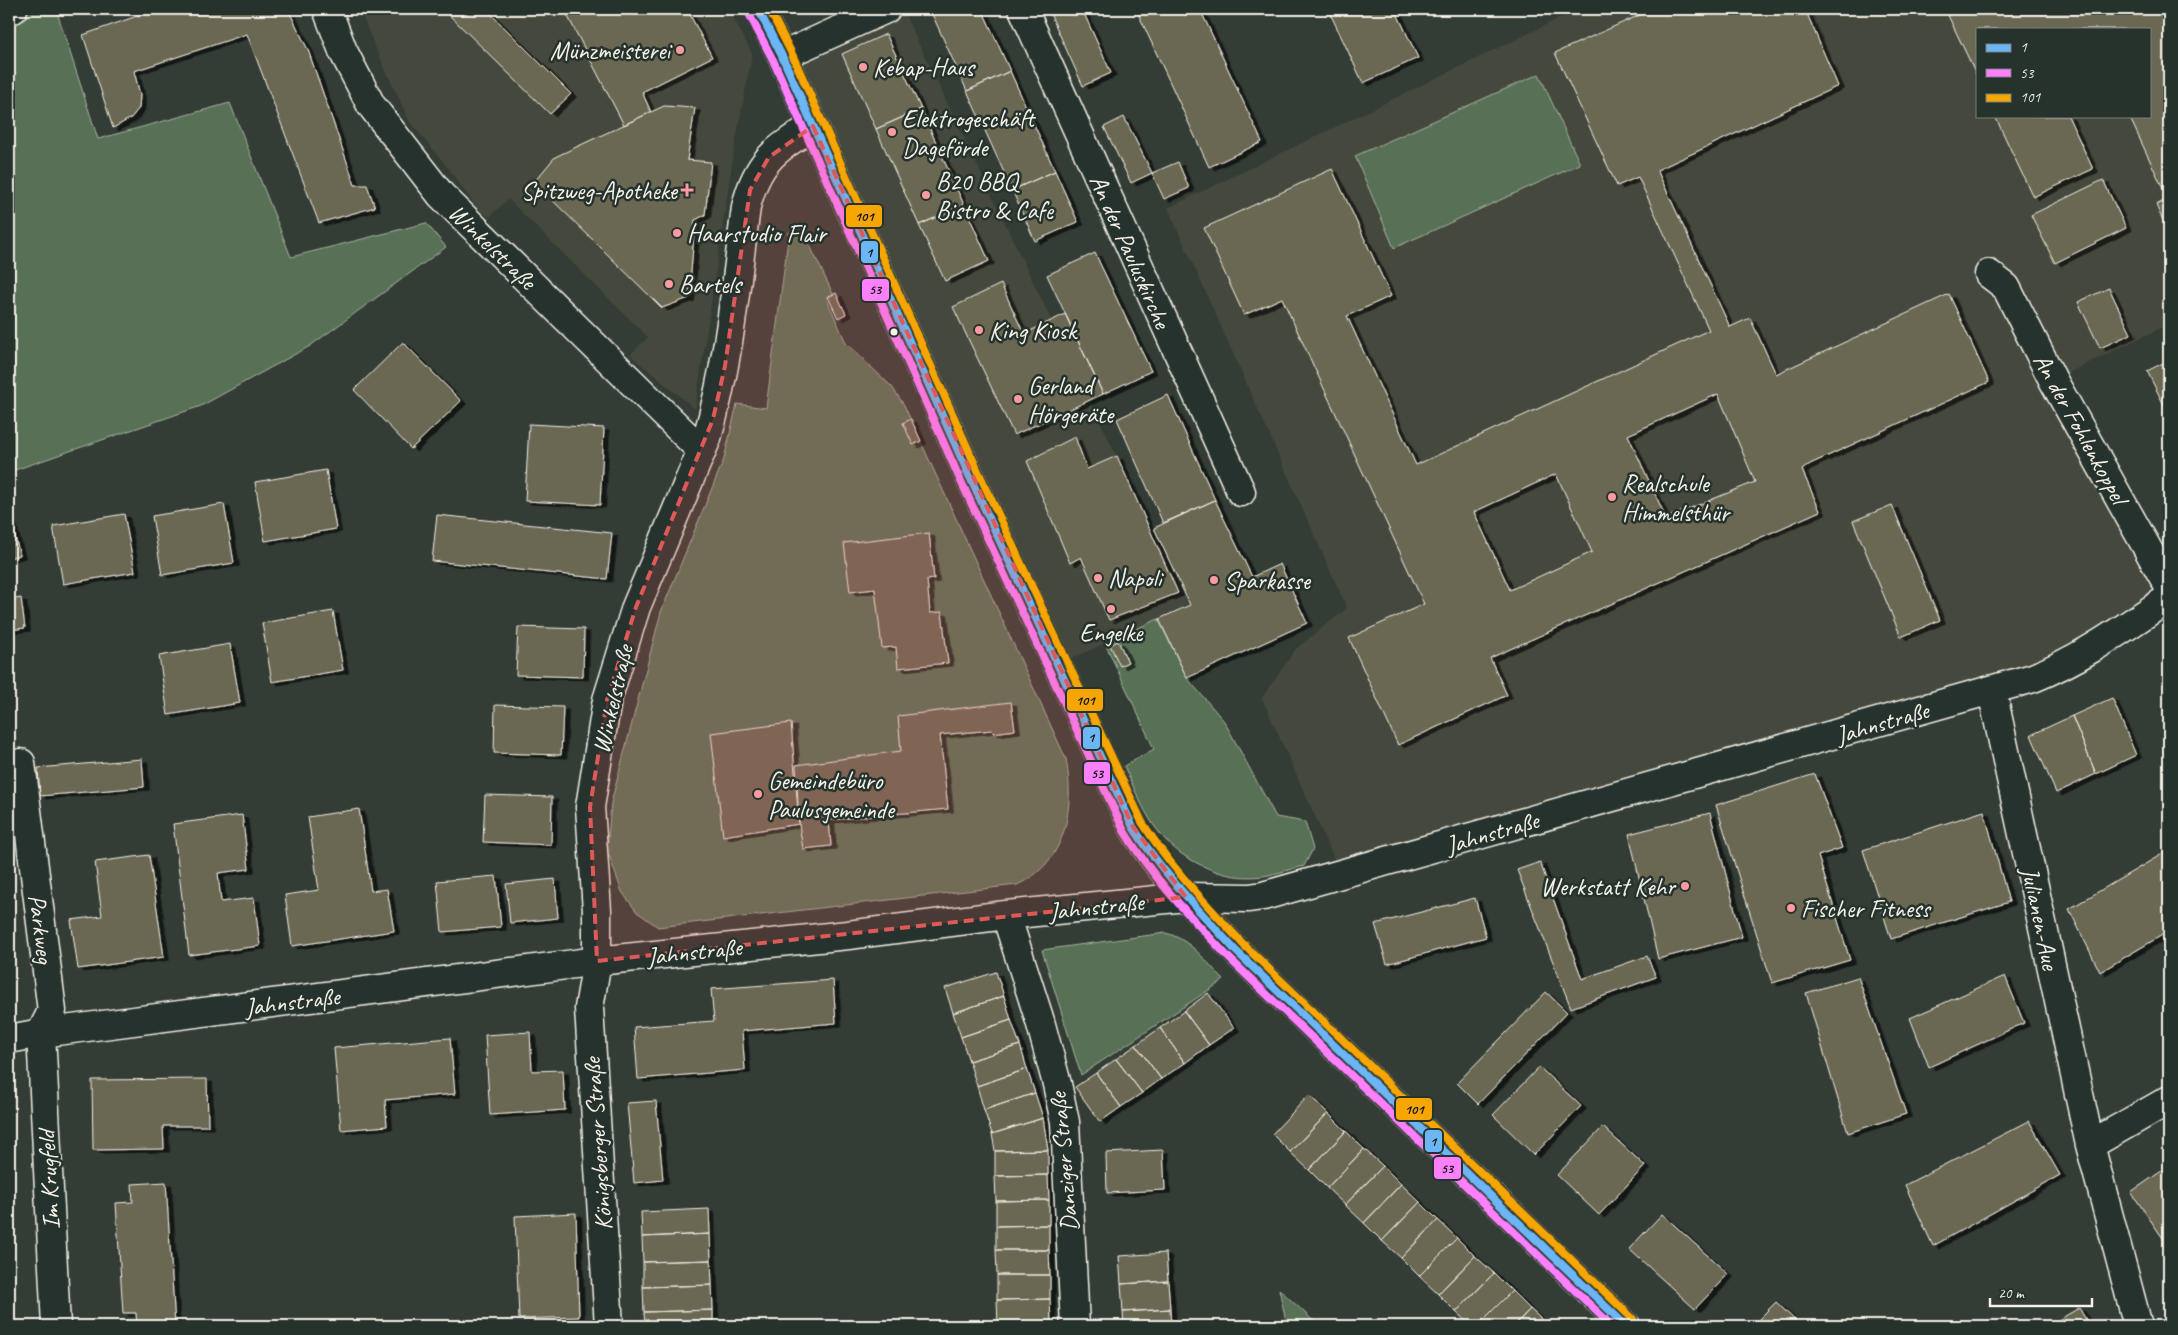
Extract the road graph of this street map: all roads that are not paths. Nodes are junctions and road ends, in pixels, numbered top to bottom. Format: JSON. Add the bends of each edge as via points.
{"nodes":[{"id":1,"x":14,"y":9,"type":"edge"},
{"id":2,"x":327,"y":9,"type":"edge"},
{"id":3,"x":758,"y":9,"type":"edge"},
{"id":4,"x":886,"y":9,"type":"edge"},
{"id":5,"x":1023,"y":9,"type":"edge"},
{"id":6,"x":9,"y":10,"type":"edge"},
{"id":7,"x":782,"y":56,"type":"junction"},
{"id":8,"x":813,"y":126,"type":"junction"},
{"id":9,"x":1988,"y":274,"type":"dead end"},
{"id":10,"x":702,"y":451,"type":"junction"},
{"id":11,"x":1241,"y":492,"type":"dead end"},
{"id":12,"x":2169,"y":587,"type":"edge"},
{"id":13,"x":2169,"y":598,"type":"edge"},
{"id":14,"x":1992,"y":691,"type":"junction"},
{"id":15,"x":21,"y":763,"type":"dead end"},
{"id":16,"x":1186,"y":897,"type":"junction"},
{"id":17,"x":1006,"y":915,"type":"junction"},
{"id":18,"x":597,"y":962,"type":"junction"},
{"id":19,"x":41,"y":1033,"type":"junction"},
{"id":20,"x":9,"y":1039,"type":"edge"},
{"id":21,"x":2169,"y":1100,"type":"edge"},
{"id":22,"x":2090,"y":1145,"type":"junction"},
{"id":23,"x":56,"y":1326,"type":"edge"},
{"id":24,"x":609,"y":1326,"type":"edge"},
{"id":25,"x":1075,"y":1326,"type":"edge"},
{"id":26,"x":1626,"y":1326,"type":"edge"},
{"id":27,"x":2138,"y":1326,"type":"edge"}],
"edges":[{"from":1,"to":6,"type":"street"},
{"from":2,"to":10,"type":"street","name":"Winkelstraße","via":[[343,51],[371,105],[441,195]]},
{"from":3,"to":7,"type":"street"},
{"from":4,"to":7,"type":"street"},
{"from":5,"to":11,"type":"street","name":"An der Pauluskirche"},
{"from":7,"to":8,"type":"street"},
{"from":8,"to":10,"type":"street","name":"Winkelstraße","via":[[769,157],[755,176],[750,190],[725,366]]},
{"from":8,"to":16,"type":"street","via":[[968,473],[1133,827],[1154,859]]},
{"from":9,"to":12,"type":"street","name":"An der Fohlenkoppel","via":[[2006,287],[2053,380]]},
{"from":10,"to":18,"type":"street","name":"Winkelstraße","via":[[636,607],[607,700],[590,807]]},
{"from":13,"to":14,"type":"street","name":"Jahnstraße","via":[[2064,666]]},
{"from":14,"to":16,"type":"street","name":"Jahnstraße","via":[[1282,892],[1249,898]]},
{"from":14,"to":22,"type":"street","name":"Julianen-Aue"},
{"from":15,"to":19,"type":"street","name":"Parkweg","via":[[52,1011]]},
{"from":16,"to":17,"type":"street","name":"Jahnstraße"},
{"from":16,"to":26,"type":"street","via":[[1236,951]]},
{"from":17,"to":18,"type":"street","name":"Jahnstraße"},
{"from":17,"to":25,"type":"street","name":"Danziger Straße","via":[[1040,1021],[1065,1122]]},
{"from":18,"to":19,"type":"street","name":"Jahnstraße"},
{"from":18,"to":24,"type":"street","name":"Königsberger Straße","via":[[589,1008]]},
{"from":19,"to":20,"type":"street","name":"Jahnstraße"},
{"from":19,"to":23,"type":"street","name":"Im Krugfeld"},
{"from":21,"to":22,"type":"street"},
{"from":22,"to":27,"type":"street","name":"Julianen-Aue"}]}
